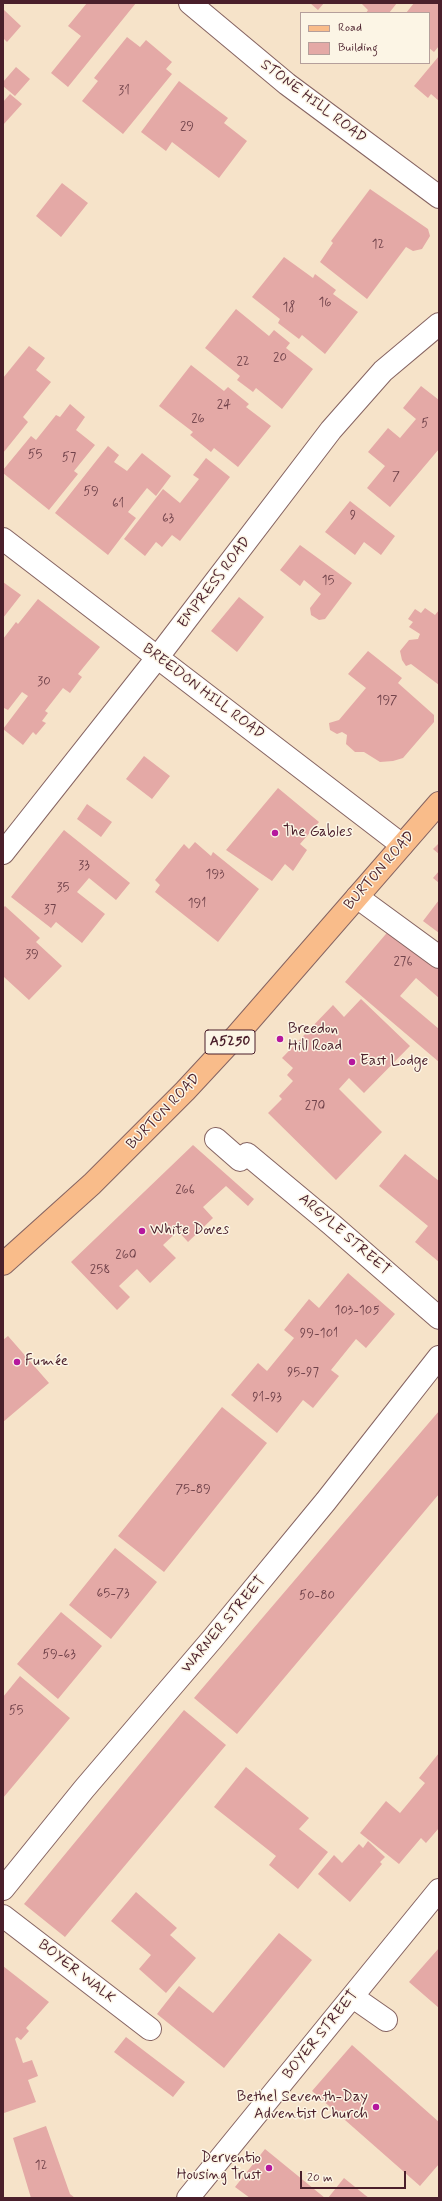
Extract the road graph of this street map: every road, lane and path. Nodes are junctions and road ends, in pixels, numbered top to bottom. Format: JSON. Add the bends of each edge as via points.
{"nodes":[{"id":1,"x":190,"y":3,"type":"edge"},
{"id":2,"x":439,"y":197,"type":"edge"},
{"id":3,"x":439,"y":324,"type":"edge"},
{"id":4,"x":3,"y":539,"type":"edge"},
{"id":5,"x":157,"y":658,"type":"junction"},
{"id":6,"x":439,"y":803,"type":"edge"},
{"id":7,"x":402,"y":845,"type":"junction"},
{"id":8,"x":3,"y":853,"type":"edge"},
{"id":9,"x":358,"y":897,"type":"junction"},
{"id":10,"x":439,"y":957,"type":"edge"},
{"id":11,"x":216,"y":1139,"type":"dead end"},
{"id":12,"x":3,"y":1264,"type":"edge"},
{"id":13,"x":439,"y":1318,"type":"edge"},
{"id":14,"x":439,"y":1357,"type":"edge"},
{"id":15,"x":3,"y":1889,"type":"edge"},
{"id":16,"x":439,"y":1890,"type":"edge"},
{"id":17,"x":3,"y":1916,"type":"edge"},
{"id":18,"x":353,"y":1997,"type":"junction"},
{"id":19,"x":386,"y":2020,"type":"dead end"},
{"id":20,"x":150,"y":2029,"type":"dead end"},
{"id":21,"x":188,"y":2198,"type":"edge"}],
"edges":[{"from":1,"to":2,"type":"street","name":"STONE HILL ROAD","via":[[287,84]]},
{"from":3,"to":5,"type":"street","name":"EMPRESS ROAD","via":[[383,371],[331,430]]},
{"from":4,"to":5,"type":"street","name":"BREEDON HILL ROAD"},
{"from":5,"to":7,"type":"street","name":"BREEDON HILL ROAD"},
{"from":5,"to":8,"type":"street","name":"EMPRESS ROAD"},
{"from":6,"to":7,"type":"main road","name":"BURTON ROAD","number":"A5250"},
{"from":7,"to":9,"type":"main road","name":"BURTON ROAD","number":"A5250"},
{"from":9,"to":10,"type":"street"},
{"from":9,"to":12,"type":"main road","name":"BURTON ROAD","number":"A5250","via":[[185,1091],[92,1184]]},
{"from":11,"to":13,"type":"street","name":"ARGYLE STREET","via":[[240,1160],[247,1154]]},
{"from":14,"to":15,"type":"street","name":"WARNER STREET","via":[[321,1507]]},
{"from":16,"to":18,"type":"street","name":"BOYER STREET"},
{"from":17,"to":20,"type":"street","name":"BOYER WALK"},
{"from":18,"to":19,"type":"street"},
{"from":18,"to":21,"type":"street","name":"BOYER STREET"}]}
